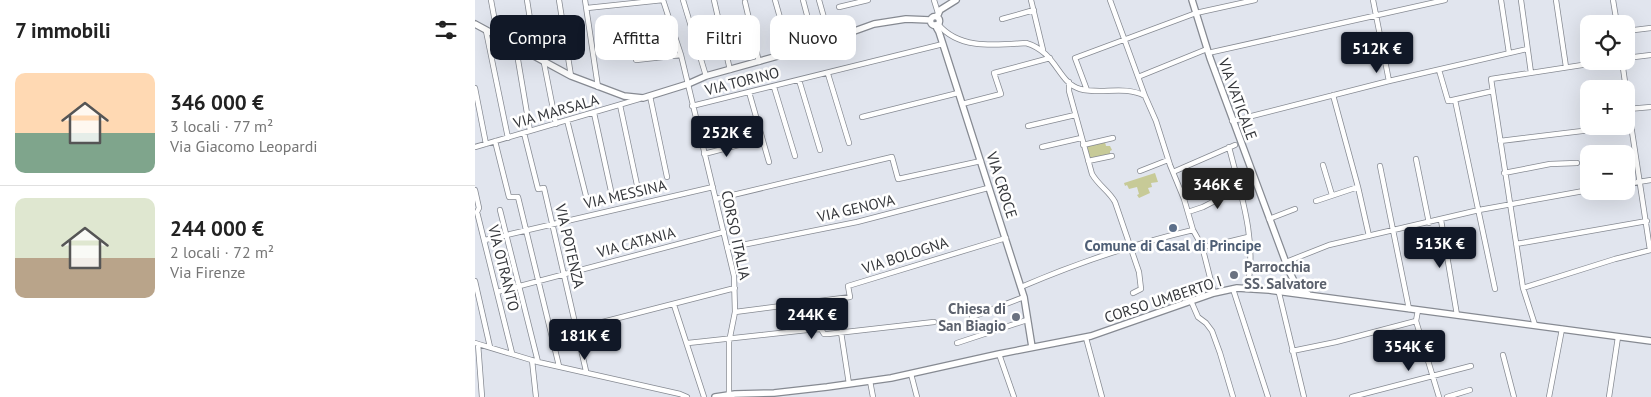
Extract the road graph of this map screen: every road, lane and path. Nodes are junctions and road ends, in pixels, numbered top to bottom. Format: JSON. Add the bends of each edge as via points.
{"nodes":[{"id":1,"x":491,"y":0,"type":"edge"},
{"id":2,"x":527,"y":0,"type":"edge"},
{"id":3,"x":559,"y":0,"type":"edge"},
{"id":4,"x":585,"y":0,"type":"edge"},
{"id":5,"x":663,"y":0,"type":"edge"},
{"id":6,"x":683,"y":0,"type":"edge"},
{"id":7,"x":714,"y":0,"type":"edge"},
{"id":8,"x":775,"y":0,"type":"edge"},
{"id":9,"x":803,"y":0,"type":"edge"},
{"id":10,"x":819,"y":0,"type":"edge"},
{"id":11,"x":868,"y":0,"type":"edge"},
{"id":12,"x":935,"y":0,"type":"edge"},
{"id":13,"x":956,"y":0,"type":"edge"},
{"id":14,"x":1031,"y":0,"type":"edge"},
{"id":15,"x":1110,"y":0,"type":"edge"},
{"id":16,"x":1192,"y":0,"type":"edge"},
{"id":17,"x":1255,"y":0,"type":"edge"},
{"id":18,"x":1373,"y":0,"type":"edge"},
{"id":19,"x":1445,"y":0,"type":"edge"},
{"id":20,"x":1501,"y":0,"type":"edge"},
{"id":21,"x":1521,"y":0,"type":"edge"},
{"id":22,"x":1556,"y":0,"type":"edge"},
{"id":23,"x":1613,"y":0,"type":"edge"},
{"id":24,"x":745,"y":2,"type":"dead end"},
{"id":25,"x":839,"y":7,"type":"dead end"},
{"id":26,"x":587,"y":8,"type":"junction"},
{"id":27,"x":1034,"y":10,"type":"junction"},
{"id":28,"x":1196,"y":13,"type":"junction"},
{"id":29,"x":494,"y":15,"type":"edge"},
{"id":30,"x":529,"y":15,"type":"edge"},
{"id":31,"x":779,"y":15,"type":"edge"},
{"id":32,"x":807,"y":15,"type":"edge"},
{"id":33,"x":823,"y":15,"type":"edge"},
{"id":34,"x":938,"y":15,"type":"junction"},
{"id":35,"x":1376,"y":15,"type":"junction"},
{"id":36,"x":1616,"y":15,"type":"edge"},
{"id":37,"x":1002,"y":19,"type":"dead end"},
{"id":38,"x":934,"y":23,"type":"junction"},
{"id":39,"x":475,"y":24,"type":"edge"},
{"id":40,"x":1651,"y":28,"type":"edge"},
{"id":41,"x":856,"y":30,"type":"edge"},
{"id":42,"x":1635,"y":30,"type":"edge"},
{"id":43,"x":486,"y":31,"type":"junction"},
{"id":44,"x":490,"y":33,"type":"edge"},
{"id":45,"x":1125,"y":39,"type":"junction"},
{"id":46,"x":943,"y":44,"type":"junction"},
{"id":47,"x":1527,"y":49,"type":"junction"},
{"id":48,"x":1043,"y":50,"type":"junction"},
{"id":49,"x":1208,"y":51,"type":"junction"},
{"id":50,"x":1509,"y":53,"type":"junction"},
{"id":51,"x":678,"y":55,"type":"edge"},
{"id":52,"x":681,"y":55,"type":"junction"},
{"id":53,"x":1651,"y":55,"type":"edge"},
{"id":54,"x":1635,"y":57,"type":"edge"},
{"id":55,"x":1050,"y":58,"type":"junction"},
{"id":56,"x":770,"y":59,"type":"edge"},
{"id":57,"x":519,"y":60,"type":"edge"},
{"id":58,"x":540,"y":60,"type":"edge"},
{"id":59,"x":759,"y":62,"type":"junction"},
{"id":60,"x":544,"y":63,"type":"junction"},
{"id":61,"x":1580,"y":65,"type":"edge"},
{"id":62,"x":1566,"y":67,"type":"junction"},
{"id":63,"x":731,"y":70,"type":"junction"},
{"id":64,"x":1439,"y":70,"type":"junction"},
{"id":65,"x":1531,"y":73,"type":"junction"},
{"id":66,"x":828,"y":74,"type":"junction"},
{"id":67,"x":571,"y":76,"type":"junction"},
{"id":68,"x":706,"y":76,"type":"junction"},
{"id":69,"x":1138,"y":77,"type":"junction"},
{"id":70,"x":799,"y":80,"type":"junction"},
{"id":71,"x":1389,"y":81,"type":"junction"},
{"id":72,"x":1069,"y":82,"type":"junction"},
{"id":73,"x":688,"y":84,"type":"junction"},
{"id":74,"x":774,"y":86,"type":"junction"},
{"id":75,"x":598,"y":87,"type":"junction"},
{"id":76,"x":475,"y":88,"type":"edge"},
{"id":77,"x":1087,"y":90,"type":"junction"},
{"id":78,"x":1493,"y":91,"type":"junction"},
{"id":79,"x":749,"y":92,"type":"junction"},
{"id":80,"x":958,"y":93,"type":"junction"},
{"id":81,"x":1333,"y":95,"type":"junction"},
{"id":82,"x":1145,"y":96,"type":"junction"},
{"id":83,"x":646,"y":97,"type":"junction"},
{"id":84,"x":1455,"y":100,"type":"junction"},
{"id":85,"x":962,"y":104,"type":"junction"},
{"id":86,"x":620,"y":105,"type":"junction"},
{"id":87,"x":693,"y":106,"type":"junction"},
{"id":88,"x":1651,"y":107,"type":"edge"},
{"id":89,"x":1635,"y":108,"type":"edge"},
{"id":90,"x":594,"y":112,"type":"junction"},
{"id":91,"x":1075,"y":115,"type":"junction"},
{"id":92,"x":862,"y":117,"type":"dead end"},
{"id":93,"x":567,"y":120,"type":"junction"},
{"id":94,"x":741,"y":120,"type":"dead end"},
{"id":95,"x":1233,"y":121,"type":"junction"},
{"id":96,"x":556,"y":124,"type":"junction"},
{"id":97,"x":1028,"y":126,"type":"dead end"},
{"id":98,"x":699,"y":130,"type":"junction"},
{"id":99,"x":530,"y":132,"type":"junction"},
{"id":100,"x":1580,"y":132,"type":"edge"},
{"id":101,"x":524,"y":133,"type":"junction"},
{"id":102,"x":1629,"y":135,"type":"edge"},
{"id":103,"x":508,"y":138,"type":"junction"},
{"id":104,"x":1081,"y":138,"type":"junction"},
{"id":105,"x":1113,"y":138,"type":"dead end"},
{"id":106,"x":495,"y":141,"type":"junction"},
{"id":107,"x":1499,"y":141,"type":"junction"},
{"id":108,"x":849,"y":143,"type":"dead end"},
{"id":109,"x":486,"y":144,"type":"junction"},
{"id":110,"x":746,"y":144,"type":"dead end"},
{"id":111,"x":1083,"y":145,"type":"junction"},
{"id":112,"x":1235,"y":145,"type":"dead end"},
{"id":113,"x":475,"y":147,"type":"edge"},
{"id":114,"x":1042,"y":147,"type":"dead end"},
{"id":115,"x":1229,"y":147,"type":"junction"},
{"id":116,"x":820,"y":150,"type":"dead end"},
{"id":117,"x":704,"y":154,"type":"junction"},
{"id":118,"x":795,"y":156,"type":"dead end"},
{"id":119,"x":1112,"y":156,"type":"dead end"},
{"id":120,"x":1416,"y":159,"type":"dead end"},
{"id":121,"x":1168,"y":160,"type":"junction"},
{"id":122,"x":981,"y":161,"type":"junction"},
{"id":123,"x":769,"y":162,"type":"dead end"},
{"id":124,"x":1088,"y":162,"type":"junction"},
{"id":125,"x":1577,"y":163,"type":"dead end"},
{"id":126,"x":1323,"y":165,"type":"dead end"},
{"id":127,"x":1380,"y":166,"type":"dead end"},
{"id":128,"x":1140,"y":171,"type":"dead end"},
{"id":129,"x":1173,"y":172,"type":"junction"},
{"id":130,"x":1504,"y":172,"type":"junction"},
{"id":131,"x":667,"y":177,"type":"dead end"},
{"id":132,"x":1651,"y":180,"type":"edge"},
{"id":133,"x":1641,"y":182,"type":"junction"},
{"id":134,"x":1635,"y":183,"type":"edge"},
{"id":135,"x":637,"y":185,"type":"dead end"},
{"id":136,"x":713,"y":187,"type":"junction"},
{"id":137,"x":1358,"y":187,"type":"junction"},
{"id":138,"x":989,"y":188,"type":"junction"},
{"id":139,"x":1240,"y":188,"type":"junction"},
{"id":140,"x":475,"y":190,"type":"edge"},
{"id":141,"x":611,"y":191,"type":"dead end"},
{"id":142,"x":1580,"y":192,"type":"edge"},
{"id":143,"x":1332,"y":195,"type":"junction"},
{"id":144,"x":586,"y":196,"type":"dead end"},
{"id":145,"x":715,"y":199,"type":"junction"},
{"id":146,"x":1316,"y":201,"type":"dead end"},
{"id":147,"x":1509,"y":204,"type":"junction"},
{"id":148,"x":1295,"y":209,"type":"dead end"},
{"id":149,"x":500,"y":210,"type":"dead end"},
{"id":150,"x":1479,"y":210,"type":"junction"},
{"id":151,"x":1188,"y":212,"type":"junction"},
{"id":152,"x":1269,"y":219,"type":"junction"},
{"id":153,"x":1441,"y":220,"type":"junction"},
{"id":154,"x":1647,"y":221,"type":"junction"},
{"id":155,"x":1429,"y":223,"type":"junction"},
{"id":156,"x":552,"y":224,"type":"junction"},
{"id":157,"x":1649,"y":228,"type":"edge"},
{"id":158,"x":527,"y":230,"type":"junction"},
{"id":159,"x":1193,"y":230,"type":"junction"},
{"id":160,"x":1393,"y":231,"type":"junction"},
{"id":161,"x":724,"y":232,"type":"junction"},
{"id":162,"x":506,"y":234,"type":"junction"},
{"id":163,"x":1369,"y":236,"type":"junction"},
{"id":164,"x":1248,"y":237,"type":"junction"},
{"id":165,"x":1006,"y":238,"type":"junction"},
{"id":166,"x":485,"y":240,"type":"junction"},
{"id":167,"x":1516,"y":244,"type":"junction"},
{"id":168,"x":1130,"y":246,"type":"junction"},
{"id":169,"x":1202,"y":246,"type":"junction"},
{"id":170,"x":727,"y":248,"type":"junction"},
{"id":171,"x":1651,"y":250,"type":"edge"},
{"id":172,"x":1286,"y":262,"type":"junction"},
{"id":173,"x":563,"y":274,"type":"junction"},
{"id":174,"x":475,"y":281,"type":"edge"},
{"id":175,"x":539,"y":281,"type":"junction"},
{"id":176,"x":519,"y":286,"type":"junction"},
{"id":177,"x":1021,"y":287,"type":"junction"},
{"id":178,"x":735,"y":288,"type":"junction"},
{"id":179,"x":1247,"y":288,"type":"junction"},
{"id":180,"x":1523,"y":288,"type":"junction"},
{"id":181,"x":1233,"y":289,"type":"junction"},
{"id":182,"x":1495,"y":289,"type":"dead end"},
{"id":183,"x":497,"y":292,"type":"junction"},
{"id":184,"x":1133,"y":293,"type":"dead end"},
{"id":185,"x":1214,"y":293,"type":"junction"},
{"id":186,"x":1282,"y":293,"type":"junction"},
{"id":187,"x":1024,"y":297,"type":"junction"},
{"id":188,"x":1332,"y":299,"type":"junction"},
{"id":189,"x":1191,"y":301,"type":"junction"},
{"id":190,"x":674,"y":305,"type":"junction"},
{"id":191,"x":1409,"y":309,"type":"junction"},
{"id":192,"x":1418,"y":310,"type":"junction"},
{"id":193,"x":735,"y":312,"type":"junction"},
{"id":194,"x":1457,"y":315,"type":"junction"},
{"id":195,"x":971,"y":317,"type":"dead end"},
{"id":196,"x":1027,"y":320,"type":"junction"},
{"id":197,"x":1416,"y":321,"type":"junction"},
{"id":198,"x":934,"y":322,"type":"dead end"},
{"id":199,"x":1535,"y":326,"type":"junction"},
{"id":200,"x":1562,"y":329,"type":"junction"},
{"id":201,"x":841,"y":332,"type":"junction"},
{"id":202,"x":578,"y":337,"type":"junction"},
{"id":203,"x":1618,"y":337,"type":"junction"},
{"id":204,"x":1086,"y":338,"type":"junction"},
{"id":205,"x":729,"y":339,"type":"junction"},
{"id":206,"x":1651,"y":341,"type":"edge"},
{"id":207,"x":476,"y":343,"type":"edge"},
{"id":208,"x":688,"y":343,"type":"junction"},
{"id":209,"x":957,"y":343,"type":"dead end"},
{"id":210,"x":491,"y":347,"type":"junction"},
{"id":211,"x":1033,"y":348,"type":"junction"},
{"id":212,"x":1292,"y":351,"type":"junction"},
{"id":213,"x":512,"y":353,"type":"junction"},
{"id":214,"x":999,"y":354,"type":"junction"},
{"id":215,"x":1503,"y":355,"type":"dead end"},
{"id":216,"x":532,"y":360,"type":"junction"},
{"id":217,"x":538,"y":362,"type":"junction"},
{"id":218,"x":559,"y":366,"type":"junction"},
{"id":219,"x":1471,"y":366,"type":"dead end"},
{"id":220,"x":586,"y":371,"type":"junction"},
{"id":221,"x":911,"y":374,"type":"junction"},
{"id":222,"x":1433,"y":375,"type":"junction"},
{"id":223,"x":870,"y":381,"type":"junction"},
{"id":224,"x":849,"y":384,"type":"junction"},
{"id":225,"x":1470,"y":390,"type":"dead end"},
{"id":226,"x":729,"y":394,"type":"junction"},
{"id":227,"x":774,"y":395,"type":"edge"},
{"id":228,"x":483,"y":397,"type":"edge"},
{"id":229,"x":536,"y":397,"type":"edge"},
{"id":230,"x":687,"y":397,"type":"edge"},
{"id":231,"x":704,"y":397,"type":"edge"},
{"id":232,"x":716,"y":397,"type":"edge"},
{"id":233,"x":873,"y":397,"type":"edge"},
{"id":234,"x":917,"y":397,"type":"edge"},
{"id":235,"x":1014,"y":397,"type":"edge"},
{"id":236,"x":1102,"y":397,"type":"edge"},
{"id":237,"x":1233,"y":397,"type":"edge"},
{"id":238,"x":1268,"y":397,"type":"edge"},
{"id":239,"x":1304,"y":397,"type":"edge"},
{"id":240,"x":1352,"y":397,"type":"edge"},
{"id":241,"x":1439,"y":397,"type":"edge"},
{"id":242,"x":1447,"y":397,"type":"edge"},
{"id":243,"x":1514,"y":397,"type":"edge"},
{"id":244,"x":1549,"y":397,"type":"edge"},
{"id":245,"x":1609,"y":397,"type":"edge"}],
"edges":[{"from":1,"to":29,"type":"street"},
{"from":2,"to":30,"type":"street"},
{"from":3,"to":67,"type":"street"},
{"from":4,"to":26,"type":"street"},
{"from":5,"to":26,"type":"street"},
{"from":5,"to":52,"type":"street","name":"CORSO ITALIA"},
{"from":6,"to":68,"type":"street"},
{"from":7,"to":63,"type":"street"},
{"from":8,"to":31,"type":"street"},
{"from":9,"to":32,"type":"street"},
{"from":10,"to":33,"type":"street"},
{"from":11,"to":25,"type":"street"},
{"from":12,"to":34,"type":"street"},
{"from":13,"to":34,"type":"street"},
{"from":14,"to":27,"type":"street"},
{"from":15,"to":45,"type":"street"},
{"from":16,"to":28,"type":"street","name":"VIA VATICALE"},
{"from":17,"to":28,"type":"street"},
{"from":18,"to":35,"type":"street"},
{"from":19,"to":35,"type":"street"},
{"from":20,"to":50,"type":"street"},
{"from":21,"to":47,"type":"street"},
{"from":22,"to":62,"type":"street"},
{"from":23,"to":36,"type":"street"},
{"from":24,"to":59,"type":"street"},
{"from":26,"to":75,"type":"street"},
{"from":27,"to":37,"type":"street"},
{"from":27,"to":48,"type":"street"},
{"from":28,"to":45,"type":"street"},
{"from":28,"to":49,"type":"street","name":"VIA VATICALE"},
{"from":34,"to":38,"type":"street","via":[[939,21]]},
{"from":35,"to":49,"type":"street"},
{"from":35,"to":71,"type":"street"},
{"from":38,"to":41,"type":"street","via":[[893,20]]},
{"from":38,"to":46,"type":"street","name":"VIA CROCE"},
{"from":38,"to":48,"type":"street","via":[[944,32],[971,44],[1026,43]]},
{"from":39,"to":43,"type":"street"},
{"from":40,"to":42,"type":"street"},
{"from":43,"to":44,"type":"street"},
{"from":43,"to":103,"type":"street"},
{"from":45,"to":69,"type":"street"},
{"from":45,"to":77,"type":"street","via":[[1075,58]]},
{"from":46,"to":66,"type":"street","name":"VIA TORINO","via":[[859,63]]},
{"from":46,"to":80,"type":"street","name":"VIA CROCE"},
{"from":47,"to":50,"type":"street"},
{"from":47,"to":65,"type":"street"},
{"from":48,"to":55,"type":"street"},
{"from":49,"to":69,"type":"street"},
{"from":49,"to":95,"type":"street","name":"VIA VATICALE"},
{"from":50,"to":64,"type":"street"},
{"from":51,"to":52,"type":"street"},
{"from":52,"to":73,"type":"street","name":"CORSO ITALIA"},
{"from":53,"to":54,"type":"street"},
{"from":55,"to":72,"type":"street"},
{"from":55,"to":85,"type":"street","via":[[994,73],[1001,94]]},
{"from":56,"to":59,"type":"street"},
{"from":57,"to":99,"type":"street"},
{"from":58,"to":60,"type":"street"},
{"from":59,"to":63,"type":"street"},
{"from":60,"to":67,"type":"street"},
{"from":60,"to":96,"type":"street"},
{"from":61,"to":62,"type":"street"},
{"from":62,"to":65,"type":"street"},
{"from":63,"to":68,"type":"street"},
{"from":64,"to":71,"type":"street"},
{"from":64,"to":84,"type":"street","via":[[1447,98]]},
{"from":65,"to":78,"type":"street","via":[[1491,79]]},
{"from":66,"to":70,"type":"street","name":"VIA TORINO"},
{"from":66,"to":108,"type":"street"},
{"from":67,"to":75,"type":"street"},
{"from":68,"to":73,"type":"street"},
{"from":69,"to":82,"type":"street"},
{"from":70,"to":74,"type":"street","name":"VIA TORINO"},
{"from":70,"to":116,"type":"street"},
{"from":71,"to":81,"type":"street"},
{"from":72,"to":77,"type":"street"},
{"from":72,"to":91,"type":"street"},
{"from":73,"to":83,"type":"street"},
{"from":73,"to":87,"type":"street","name":"CORSO ITALIA"},
{"from":74,"to":79,"type":"street","name":"VIA TORINO"},
{"from":74,"to":118,"type":"street"},
{"from":75,"to":83,"type":"street","via":[[624,96]]},
{"from":76,"to":109,"type":"street"},
{"from":77,"to":82,"type":"street","via":[[1129,90]]},
{"from":78,"to":84,"type":"street"},
{"from":78,"to":107,"type":"street"},
{"from":79,"to":87,"type":"street","name":"VIA TORINO"},
{"from":79,"to":123,"type":"street"},
{"from":80,"to":85,"type":"street","name":"VIA CROCE"},
{"from":80,"to":92,"type":"street"},
{"from":81,"to":95,"type":"street"},
{"from":81,"to":137,"type":"street"},
{"from":82,"to":121,"type":"street","via":[[1157,121]]},
{"from":83,"to":86,"type":"street","name":"VIA MARSALA"},
{"from":83,"to":131,"type":"street"},
{"from":84,"to":150,"type":"street"},
{"from":85,"to":122,"type":"street","name":"VIA CROCE"},
{"from":86,"to":90,"type":"street","name":"VIA MARSALA"},
{"from":86,"to":135,"type":"street"},
{"from":87,"to":98,"type":"street","name":"CORSO ITALIA"},
{"from":88,"to":89,"type":"street"},
{"from":90,"to":93,"type":"street","name":"VIA MARSALA"},
{"from":90,"to":141,"type":"street"},
{"from":91,"to":97,"type":"street"},
{"from":91,"to":104,"type":"street"},
{"from":93,"to":96,"type":"street","name":"VIA MARSALA"},
{"from":93,"to":144,"type":"street"},
{"from":94,"to":98,"type":"street"},
{"from":95,"to":152,"type":"street","name":"VIA VATICALE"},
{"from":96,"to":99,"type":"street","name":"VIA MARSALA"},
{"from":98,"to":117,"type":"street","name":"CORSO ITALIA"},
{"from":99,"to":101,"type":"street","name":"VIA MARSALA"},
{"from":100,"to":107,"type":"street"},
{"from":101,"to":103,"type":"street","name":"VIA MARSALA"},
{"from":101,"to":156,"type":"street","name":"VIA POTENZA","via":[[538,189],[544,188]]},
{"from":102,"to":133,"type":"street"},
{"from":103,"to":106,"type":"street","name":"VIA MARSALA"},
{"from":104,"to":111,"type":"street"},
{"from":104,"to":114,"type":"street"},
{"from":105,"to":111,"type":"street"},
{"from":106,"to":109,"type":"street","name":"VIA MARSALA"},
{"from":106,"to":158,"type":"street","via":[[509,197],[518,198]]},
{"from":107,"to":130,"type":"street"},
{"from":109,"to":113,"type":"street","name":"VIA MARSALA"},
{"from":110,"to":117,"type":"street"},
{"from":111,"to":124,"type":"street"},
{"from":112,"to":115,"type":"street"},
{"from":115,"to":129,"type":"street"},
{"from":115,"to":139,"type":"street"},
{"from":117,"to":136,"type":"street","name":"CORSO ITALIA"},
{"from":119,"to":124,"type":"street"},
{"from":120,"to":155,"type":"street"},
{"from":121,"to":128,"type":"street"},
{"from":121,"to":129,"type":"street"},
{"from":122,"to":138,"type":"street","name":"VIA CROCE"},
{"from":122,"to":145,"type":"street","via":[[898,179],[892,157]]},
{"from":124,"to":168,"type":"street","via":[[1098,184],[1115,202]]},
{"from":125,"to":130,"type":"street"},
{"from":126,"to":143,"type":"street"},
{"from":127,"to":160,"type":"street"},
{"from":129,"to":151,"type":"street"},
{"from":130,"to":147,"type":"street"},
{"from":132,"to":133,"type":"street"},
{"from":133,"to":134,"type":"street"},
{"from":133,"to":154,"type":"street"},
{"from":136,"to":145,"type":"street","name":"CORSO ITALIA"},
{"from":136,"to":156,"type":"street","name":"VIA MESSINA"},
{"from":137,"to":143,"type":"street"},
{"from":137,"to":163,"type":"street"},
{"from":138,"to":165,"type":"street","name":"VIA CROCE"},
{"from":138,"to":170,"type":"street","name":"VIA GENOVA","via":[[857,222]]},
{"from":139,"to":151,"type":"street"},
{"from":139,"to":164,"type":"street"},
{"from":140,"to":166,"type":"street","name":"VIA OTRANTO"},
{"from":142,"to":147,"type":"street"},
{"from":143,"to":146,"type":"street"},
{"from":145,"to":161,"type":"street","name":"CORSO ITALIA"},
{"from":147,"to":150,"type":"street"},
{"from":147,"to":167,"type":"street"},
{"from":148,"to":152,"type":"street"},
{"from":149,"to":162,"type":"street"},
{"from":150,"to":153,"type":"street"},
{"from":150,"to":182,"type":"street"},
{"from":151,"to":159,"type":"street"},
{"from":152,"to":172,"type":"street","name":"VIA VATICALE"},
{"from":153,"to":155,"type":"street"},
{"from":153,"to":194,"type":"street"},
{"from":154,"to":157,"type":"street"},
{"from":154,"to":167,"type":"street"},
{"from":155,"to":160,"type":"street"},
{"from":156,"to":158,"type":"street","name":"VIA MESSINA"},
{"from":156,"to":173,"type":"street","name":"VIA POTENZA"},
{"from":157,"to":171,"type":"street"},
{"from":158,"to":162,"type":"street","name":"VIA MESSINA"},
{"from":158,"to":175,"type":"street"},
{"from":159,"to":168,"type":"street"},
{"from":159,"to":169,"type":"street"},
{"from":160,"to":163,"type":"street"},
{"from":160,"to":191,"type":"street"},
{"from":161,"to":170,"type":"street","name":"CORSO ITALIA"},
{"from":161,"to":173,"type":"street","name":"VIA CATANIA"},
{"from":162,"to":166,"type":"street","name":"VIA MESSINA"},
{"from":162,"to":176,"type":"street"},
{"from":163,"to":172,"type":"street","via":[[1329,245]]},
{"from":164,"to":169,"type":"street"},
{"from":164,"to":179,"type":"street","via":[[1251,266]]},
{"from":165,"to":177,"type":"street","name":"VIA CROCE"},
{"from":165,"to":193,"type":"street","name":"VIA BOLOGNA","via":[[848,286],[850,298]]},
{"from":166,"to":183,"type":"street","name":"VIA OTRANTO"},
{"from":167,"to":180,"type":"street"},
{"from":168,"to":177,"type":"street"},
{"from":168,"to":184,"type":"street","via":[[1141,283],[1141,289]]},
{"from":169,"to":185,"type":"street"},
{"from":170,"to":178,"type":"street","name":"CORSO ITALIA"},
{"from":171,"to":180,"type":"street"},
{"from":172,"to":186,"type":"street","name":"VIA VATICALE","via":[[1293,286],[1290,292]]},
{"from":172,"to":188,"type":"street","name":"VIA VATICALE","via":[[1301,291]]},
{"from":173,"to":175,"type":"street","name":"VIA CATANIA"},
{"from":173,"to":202,"type":"street","name":"VIA POTENZA"},
{"from":174,"to":210,"type":"street"},
{"from":175,"to":176,"type":"street","name":"VIA CATANIA"},
{"from":175,"to":218,"type":"street"},
{"from":176,"to":183,"type":"street","name":"VIA CATANIA"},
{"from":176,"to":217,"type":"street"},
{"from":177,"to":187,"type":"street","name":"VIA CROCE"},
{"from":178,"to":190,"type":"street"},
{"from":178,"to":193,"type":"street","name":"CORSO ITALIA"},
{"from":179,"to":181,"type":"street","name":"CORSO UMBERTO I"},
{"from":179,"to":186,"type":"street","name":"CORSO UMBERTO I"},
{"from":180,"to":199,"type":"street"},
{"from":181,"to":185,"type":"street","name":"CORSO UMBERTO I"},
{"from":181,"to":238,"type":"street"},
{"from":183,"to":213,"type":"street","name":"VIA OTRANTO"},
{"from":185,"to":189,"type":"street","name":"CORSO UMBERTO I"},
{"from":186,"to":188,"type":"street","name":"CORSO UMBERTO I"},
{"from":186,"to":212,"type":"street"},
{"from":187,"to":195,"type":"street"},
{"from":187,"to":196,"type":"street","name":"VIA CROCE"},
{"from":188,"to":191,"type":"street","name":"CORSO UMBERTO I"},
{"from":189,"to":204,"type":"street","name":"CORSO UMBERTO I"},
{"from":189,"to":237,"type":"street","via":[[1198,317],[1212,331]]},
{"from":190,"to":202,"type":"street","via":[[587,326],[589,335]]},
{"from":190,"to":208,"type":"street"},
{"from":191,"to":192,"type":"street","name":"CORSO UMBERTO I"},
{"from":192,"to":194,"type":"street","name":"CORSO UMBERTO I"},
{"from":192,"to":197,"type":"street"},
{"from":193,"to":205,"type":"street","name":"CORSO ITALIA"},
{"from":194,"to":199,"type":"street","name":"CORSO UMBERTO I"},
{"from":196,"to":209,"type":"street"},
{"from":196,"to":211,"type":"street","name":"VIA CROCE"},
{"from":197,"to":212,"type":"street"},
{"from":197,"to":222,"type":"street"},
{"from":198,"to":201,"type":"street"},
{"from":199,"to":200,"type":"street","name":"CORSO UMBERTO I"},
{"from":200,"to":203,"type":"street","name":"CORSO UMBERTO I"},
{"from":200,"to":244,"type":"street"},
{"from":201,"to":205,"type":"street","via":[[824,334],[821,329]]},
{"from":201,"to":224,"type":"street"},
{"from":202,"to":220,"type":"street","name":"VIA POTENZA"},
{"from":203,"to":206,"type":"street","name":"CORSO UMBERTO I"},
{"from":203,"to":245,"type":"street"},
{"from":204,"to":211,"type":"street","name":"CORSO UMBERTO I"},
{"from":204,"to":236,"type":"street"},
{"from":205,"to":208,"type":"street"},
{"from":205,"to":226,"type":"street","name":"CORSO ITALIA"},
{"from":207,"to":210,"type":"street"},
{"from":207,"to":228,"type":"street"},
{"from":208,"to":231,"type":"street"},
{"from":210,"to":213,"type":"street"},
{"from":211,"to":214,"type":"street","name":"CORSO UMBERTO I"},
{"from":212,"to":239,"type":"street"},
{"from":213,"to":216,"type":"street"},
{"from":214,"to":221,"type":"street","name":"CORSO UMBERTO I"},
{"from":214,"to":235,"type":"street"},
{"from":215,"to":243,"type":"street"},
{"from":216,"to":217,"type":"street"},
{"from":216,"to":229,"type":"street"},
{"from":217,"to":218,"type":"street"},
{"from":218,"to":220,"type":"street"},
{"from":219,"to":222,"type":"street"},
{"from":220,"to":230,"type":"street"},
{"from":221,"to":223,"type":"street","name":"CORSO UMBERTO I"},
{"from":221,"to":234,"type":"street"},
{"from":222,"to":240,"type":"street"},
{"from":222,"to":241,"type":"street"},
{"from":223,"to":224,"type":"street","name":"CORSO UMBERTO I"},
{"from":223,"to":233,"type":"street"},
{"from":224,"to":227,"type":"street","name":"CORSO UMBERTO I"},
{"from":225,"to":242,"type":"street"},
{"from":226,"to":227,"type":"street","name":"CORSO UMBERTO I"},
{"from":226,"to":232,"type":"street","name":"CORSO UMBERTO I"}]}
